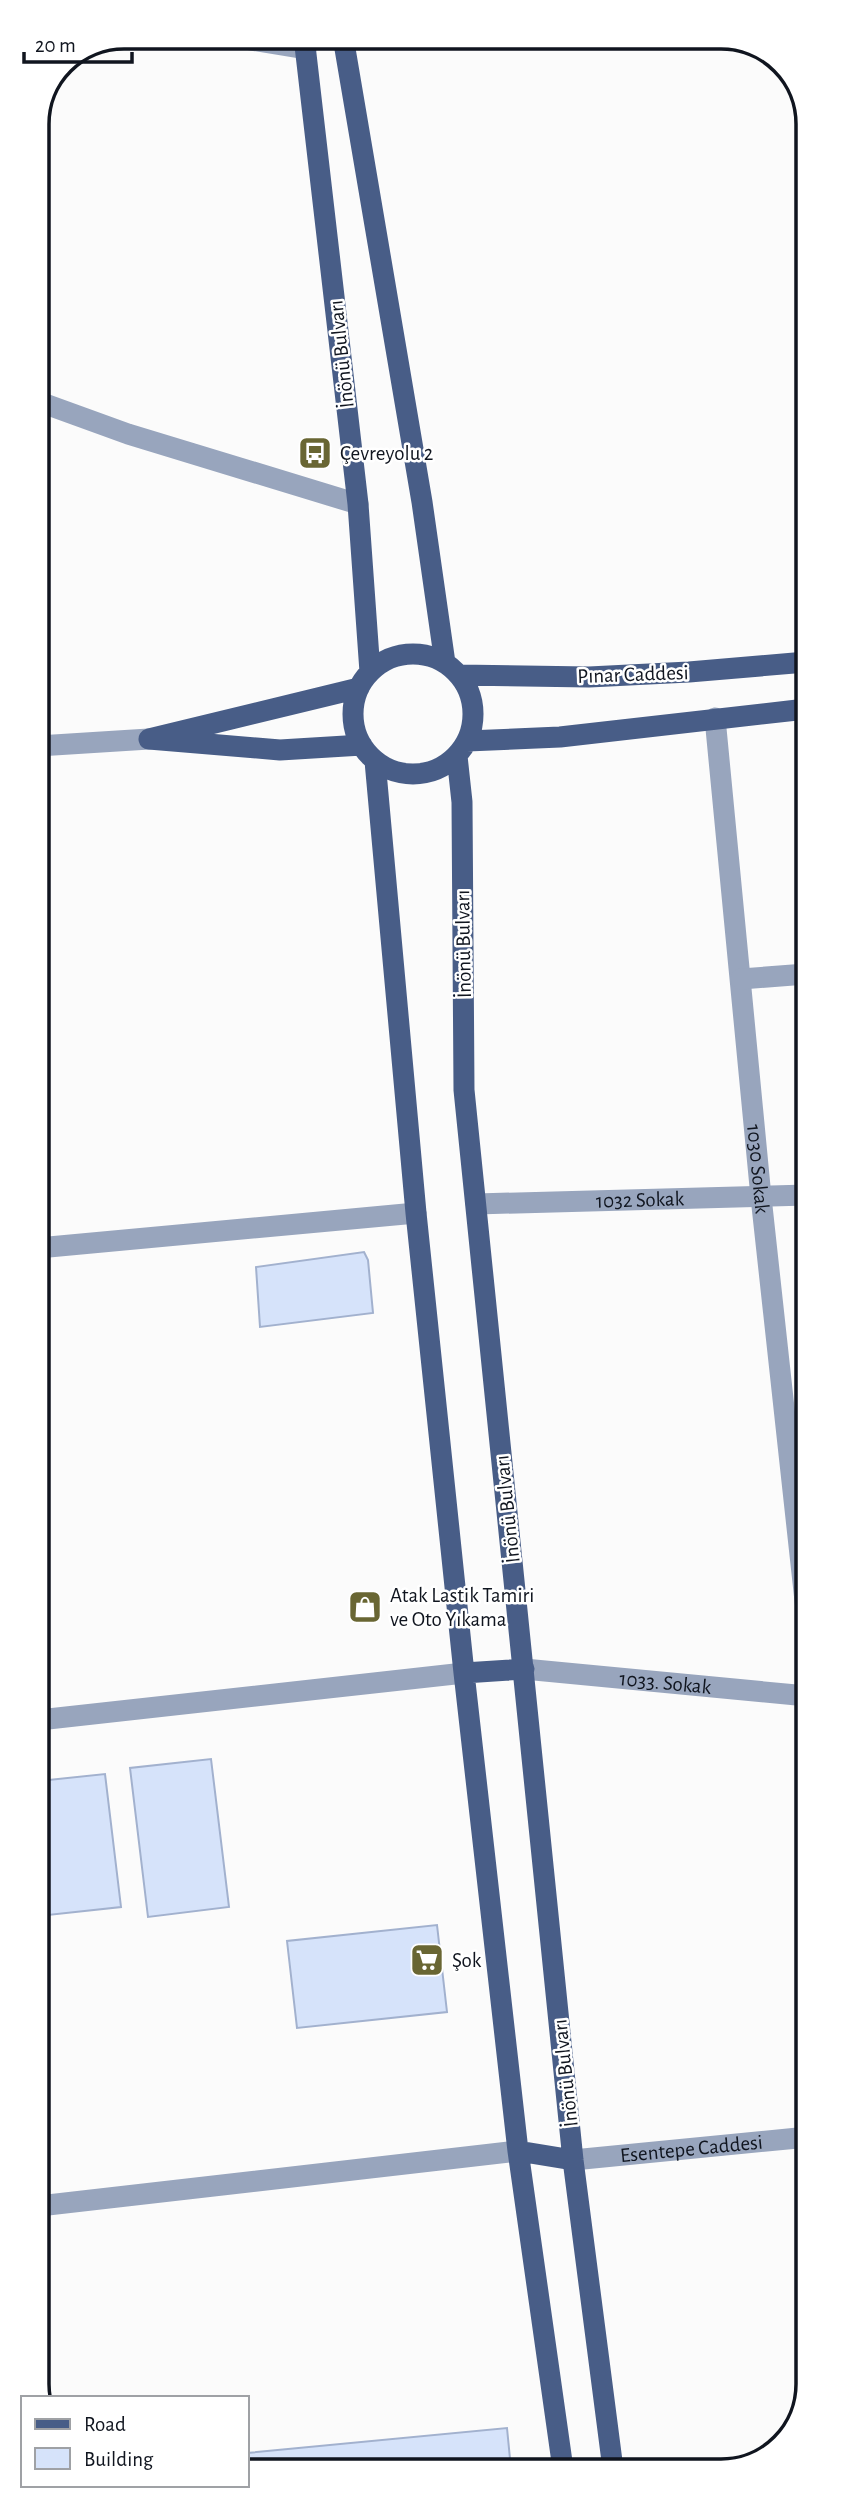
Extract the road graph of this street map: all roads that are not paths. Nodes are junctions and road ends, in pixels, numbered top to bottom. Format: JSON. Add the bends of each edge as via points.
{"nodes":[{"id":1,"x":306,"y":49,"type":"edge"},
{"id":2,"x":345,"y":49,"type":"edge"},
{"id":3,"x":49,"y":405,"type":"edge"},
{"id":4,"x":358,"y":504,"type":"junction"},
{"id":5,"x":796,"y":663,"type":"edge"},
{"id":6,"x":452,"y":669,"type":"junction"},
{"id":7,"x":365,"y":680,"type":"junction"},
{"id":8,"x":796,"y":710,"type":"edge"},
{"id":9,"x":715,"y":718,"type":"junction"},
{"id":10,"x":149,"y":739,"type":"junction"},
{"id":11,"x":49,"y":745,"type":"edge"},
{"id":12,"x":462,"y":749,"type":"junction"},
{"id":13,"x":368,"y":753,"type":"junction"},
{"id":14,"x":796,"y":975,"type":"edge"},
{"id":15,"x":741,"y":979,"type":"junction"},
{"id":16,"x":796,"y":1195,"type":"edge"},
{"id":17,"x":761,"y":1197,"type":"junction"},
{"id":18,"x":476,"y":1204,"type":"junction"},
{"id":19,"x":416,"y":1213,"type":"junction"},
{"id":20,"x":49,"y":1247,"type":"edge"},
{"id":21,"x":796,"y":1518,"type":"edge"},
{"id":22,"x":524,"y":1669,"type":"junction"},
{"id":23,"x":464,"y":1673,"type":"junction"},
{"id":24,"x":796,"y":1695,"type":"edge"},
{"id":25,"x":49,"y":1719,"type":"edge"},
{"id":26,"x":796,"y":2138,"type":"edge"},
{"id":27,"x":518,"y":2151,"type":"junction"},
{"id":28,"x":573,"y":2160,"type":"junction"},
{"id":29,"x":49,"y":2205,"type":"edge"},
{"id":30,"x":562,"y":2459,"type":"edge"},
{"id":31,"x":612,"y":2459,"type":"edge"}],
"edges":[{"from":1,"to":4,"type":"main road","name":"İnönü Bulvarı"},
{"from":2,"to":6,"type":"main road"},
{"from":3,"to":4,"type":"street"},
{"from":4,"to":7,"type":"main road","name":"İnönü Bulvarı"},
{"from":5,"to":6,"type":"main road","name":"Pınar Caddesi","via":[[589,677]]},
{"from":6,"to":7,"type":"main road","via":[[426,655],[406,654],[387,660]]},
{"from":6,"to":12,"type":"main road","via":[[468,690],[473,706]]},
{"from":7,"to":10,"type":"main road"},
{"from":7,"to":13,"type":"main road","via":[[353,708],[354,727]]},
{"from":8,"to":9,"type":"main road"},
{"from":9,"to":12,"type":"main road"},
{"from":9,"to":15,"type":"street","name":"1030 Sokak"},
{"from":10,"to":11,"type":"street"},
{"from":10,"to":13,"type":"main road"},
{"from":12,"to":13,"type":"main road","via":[[443,766],[426,773],[399,772]]},
{"from":12,"to":18,"type":"main road","name":"İnönü Bulvarı","via":[[464,1090]]},
{"from":13,"to":19,"type":"main road"},
{"from":14,"to":15,"type":"street"},
{"from":15,"to":17,"type":"street","name":"1030 Sokak"},
{"from":16,"to":17,"type":"street","name":"1032 Sokak"},
{"from":17,"to":18,"type":"street","name":"1032 Sokak"},
{"from":17,"to":21,"type":"street","name":"1030 Sokak"},
{"from":18,"to":22,"type":"main road","name":"İnönü Bulvarı"},
{"from":19,"to":20,"type":"street"},
{"from":19,"to":23,"type":"main road"},
{"from":22,"to":23,"type":"main road"},
{"from":22,"to":24,"type":"street","name":"1033. Sokak"},
{"from":22,"to":28,"type":"main road","name":"İnönü Bulvarı"},
{"from":23,"to":25,"type":"street"},
{"from":23,"to":27,"type":"main road"},
{"from":26,"to":28,"type":"street","name":"Esentepe Caddesi"},
{"from":27,"to":28,"type":"main road"},
{"from":27,"to":29,"type":"street"},
{"from":27,"to":30,"type":"main road"},
{"from":28,"to":31,"type":"main road","name":"İnönü Bulvarı"}]}
